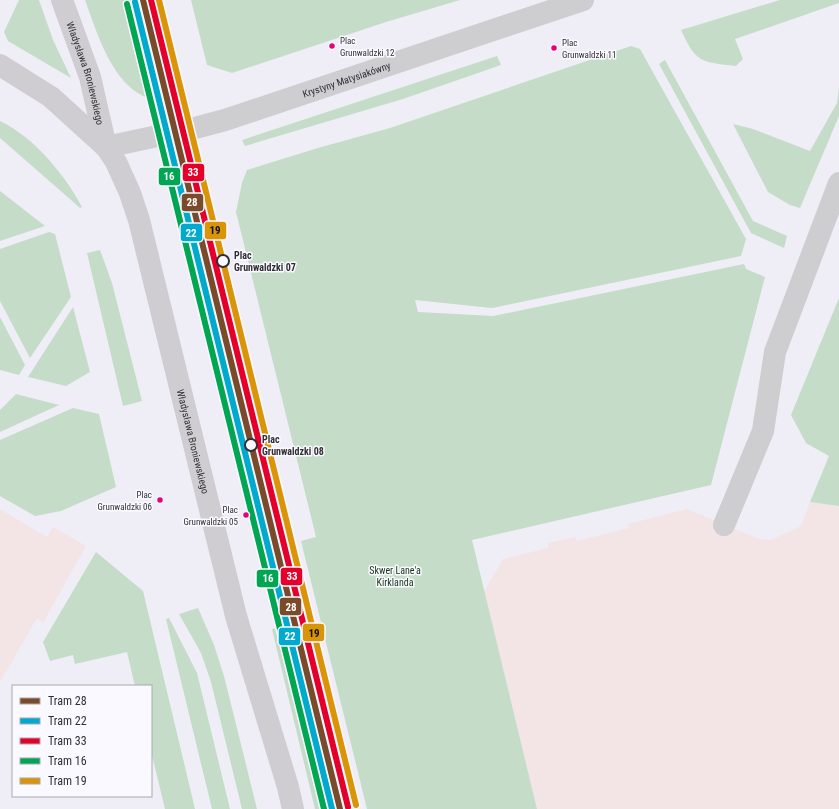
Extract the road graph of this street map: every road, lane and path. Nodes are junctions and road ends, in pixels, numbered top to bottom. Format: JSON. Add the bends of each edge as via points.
{"nodes":[{"id":1,"x":62,"y":0,"type":"edge"},
{"id":2,"x":583,"y":0,"type":"edge"},
{"id":3,"x":0,"y":65,"type":"edge"},
{"id":4,"x":106,"y":147,"type":"junction"},
{"id":5,"x":839,"y":183,"type":"edge"},
{"id":6,"x":724,"y":525,"type":"dead end"},
{"id":7,"x":293,"y":809,"type":"edge"}],
"edges":[{"from":1,"to":4,"type":"main road","name":"Władysława Broniewskiego","via":[[90,77]]},
{"from":2,"to":4,"type":"street","name":"Krystyny Matysiakówny","via":[[225,120]]},
{"from":3,"to":4,"type":"main road","name":"Władysława Broniewskiego","via":[[51,97]]},
{"from":4,"to":7,"type":"main road","name":"Władysława Broniewskiego","via":[[116,162],[135,208],[236,616]]},
{"from":5,"to":6,"type":"street","via":[[775,352],[763,431]]}]}
